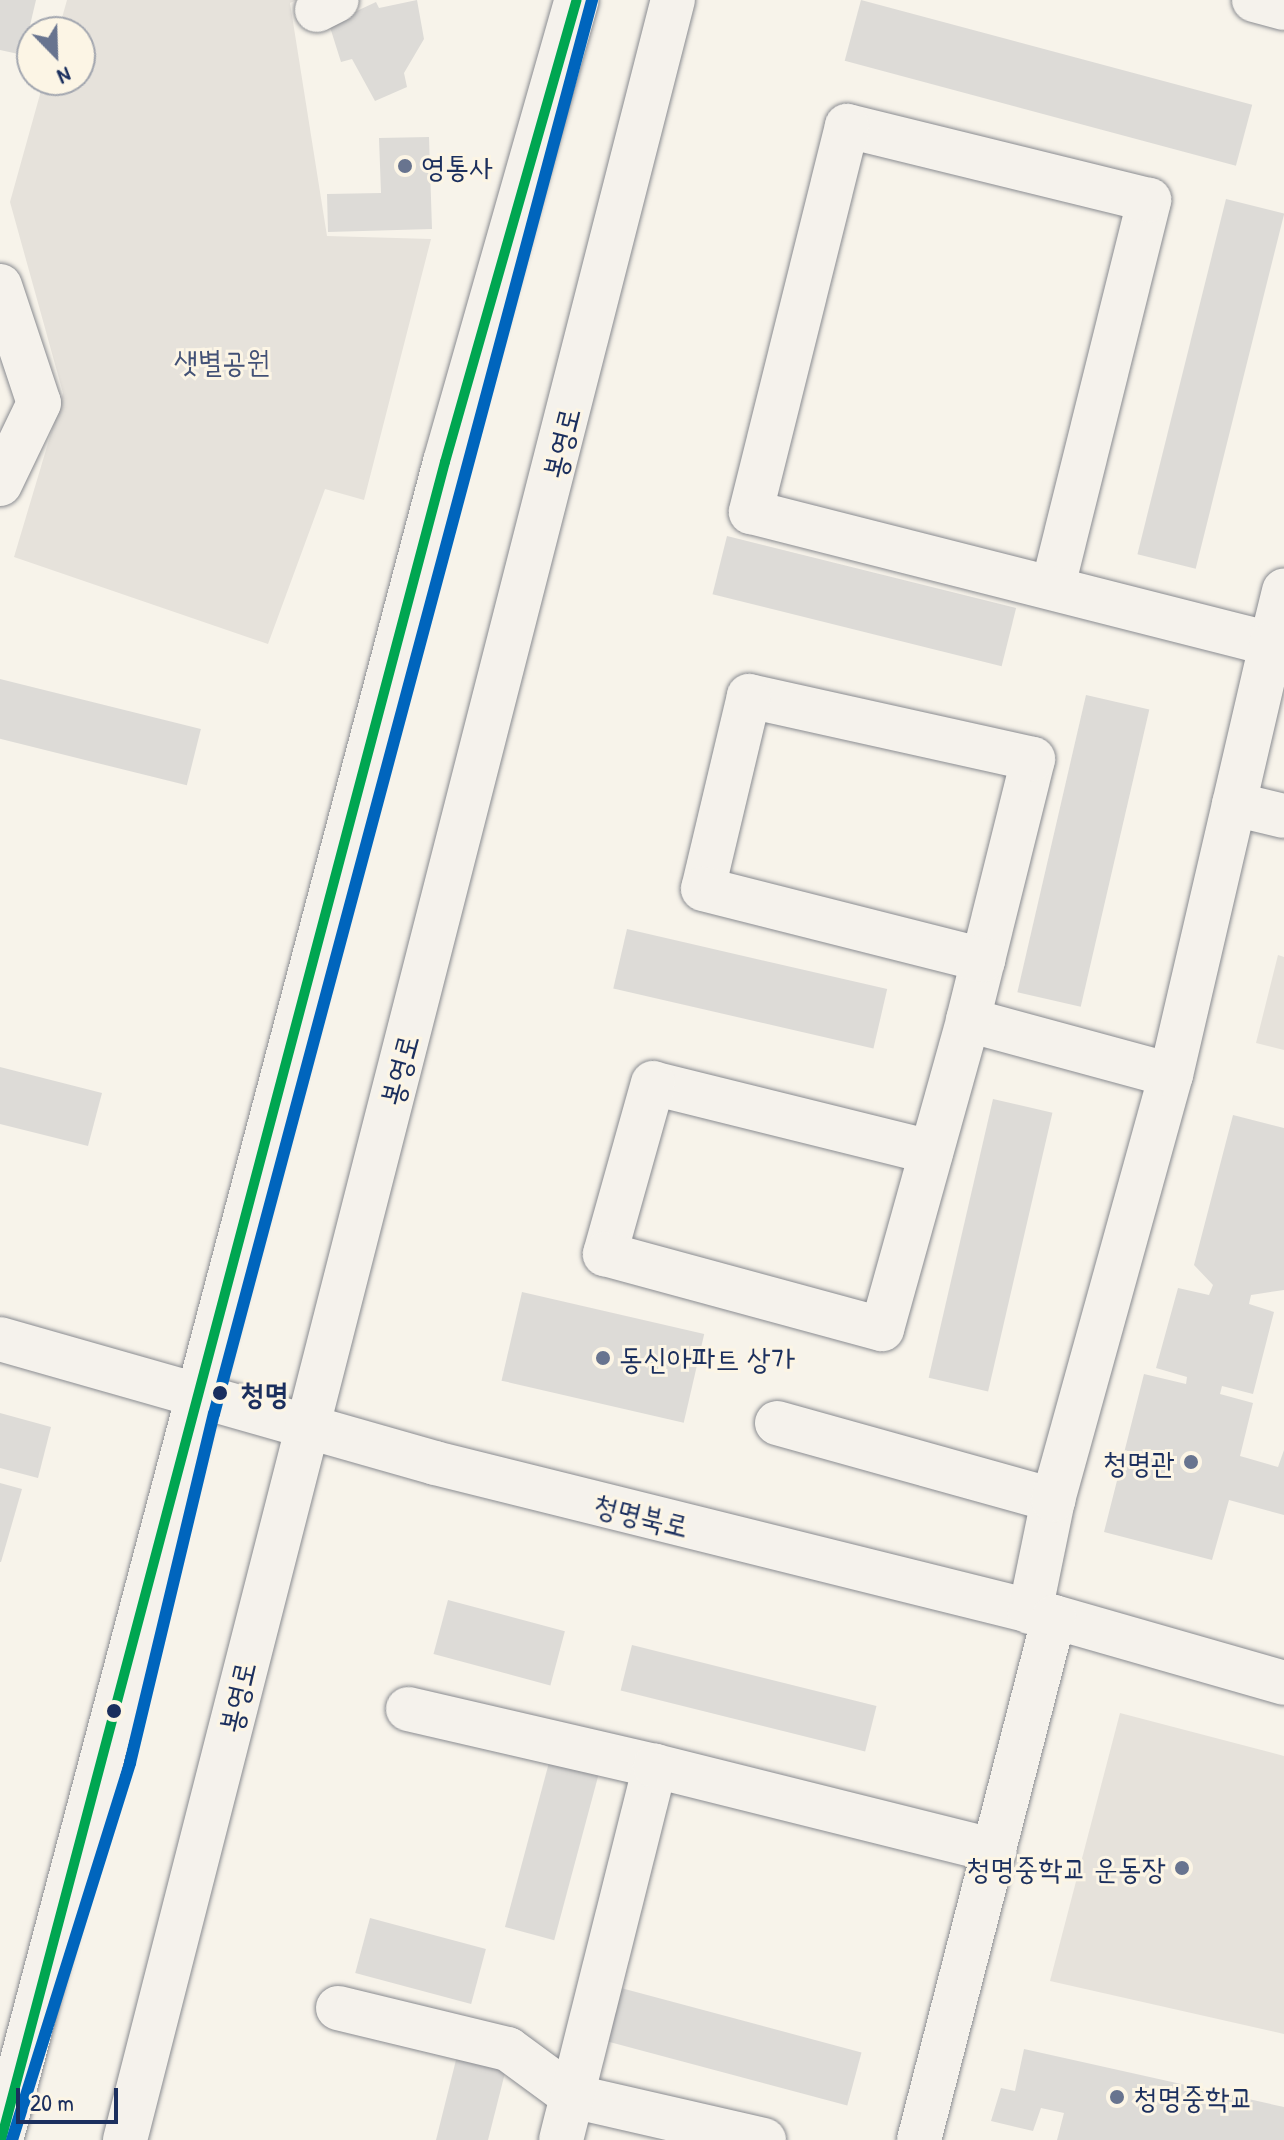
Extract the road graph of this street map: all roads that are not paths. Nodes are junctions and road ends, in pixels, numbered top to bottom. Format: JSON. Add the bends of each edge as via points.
{"nodes":[{"id":1,"x":577,"y":0,"type":"edge"},
{"id":2,"x":673,"y":0,"type":"edge"},
{"id":3,"x":1254,"y":0,"type":"edge"},
{"id":4,"x":1284,"y":8,"type":"edge"},
{"id":5,"x":3,"y":306,"type":"edge"},
{"id":6,"x":0,"y":484,"type":"edge"},
{"id":7,"x":1053,"y":586,"type":"junction"},
{"id":8,"x":1284,"y":591,"type":"edge"},
{"id":9,"x":1277,"y":646,"type":"edge"},
{"id":10,"x":1234,"y":804,"type":"junction"},
{"id":11,"x":1284,"y":816,"type":"edge"},
{"id":12,"x":983,"y":960,"type":"junction"},
{"id":13,"x":968,"y":1020,"type":"junction"},
{"id":14,"x":1171,"y":1075,"type":"junction"},
{"id":15,"x":931,"y":1152,"type":"junction"},
{"id":16,"x":0,"y":1339,"type":"edge"},
{"id":17,"x":197,"y":1399,"type":"junction"},
{"id":18,"x":777,"y":1423,"type":"dead end"},
{"id":19,"x":306,"y":1429,"type":"junction"},
{"id":20,"x":1053,"y":1500,"type":"junction"},
{"id":21,"x":1042,"y":1614,"type":"junction"},
{"id":22,"x":1284,"y":1683,"type":"edge"},
{"id":23,"x":408,"y":1709,"type":"dead end"},
{"id":24,"x":655,"y":1766,"type":"junction"},
{"id":25,"x":995,"y":1851,"type":"junction"},
{"id":26,"x":338,"y":2008,"type":"dead end"},
{"id":27,"x":572,"y":2096,"type":"junction"},
{"id":28,"x":1,"y":2140,"type":"edge"},
{"id":29,"x":125,"y":2140,"type":"edge"},
{"id":30,"x":561,"y":2140,"type":"edge"},
{"id":31,"x":764,"y":2140,"type":"edge"},
{"id":32,"x":919,"y":2140,"type":"edge"}],
"edges":[{"from":1,"to":17,"type":"main road","via":[[441,477]]},
{"from":2,"to":19,"type":"main road","name":"봉영로"},
{"from":3,"to":4,"type":"main road"},
{"from":5,"to":6,"type":"main road","via":[[39,403]]},
{"from":7,"to":7,"type":"main road","via":[[751,512],[847,126],[1149,200]]},
{"from":7,"to":9,"type":"main road"},
{"from":8,"to":9,"type":"main road"},
{"from":9,"to":10,"type":"main road"},
{"from":10,"to":11,"type":"main road"},
{"from":10,"to":14,"type":"main road"},
{"from":12,"to":12,"type":"main road","via":[[1033,759],[749,696],[703,889]]},
{"from":12,"to":13,"type":"main road"},
{"from":13,"to":14,"type":"main road"},
{"from":13,"to":15,"type":"main road"},
{"from":14,"to":20,"type":"main road"},
{"from":15,"to":15,"type":"main road","via":[[882,1329],[605,1254],[653,1083]]},
{"from":16,"to":17,"type":"main road","name":"청명북로"},
{"from":17,"to":19,"type":"main road","name":"청명북로"},
{"from":17,"to":28,"type":"main road"},
{"from":18,"to":20,"type":"main road"},
{"from":19,"to":21,"type":"main road","name":"청명북로"},
{"from":19,"to":29,"type":"main road","name":"봉영로"},
{"from":20,"to":21,"type":"main road"},
{"from":21,"to":22,"type":"main road","name":"청명북로"},
{"from":21,"to":25,"type":"main road"},
{"from":23,"to":24,"type":"main road"},
{"from":24,"to":25,"type":"main road"},
{"from":24,"to":27,"type":"main road"},
{"from":25,"to":32,"type":"main road"},
{"from":26,"to":27,"type":"main road","via":[[508,2049]]},
{"from":27,"to":30,"type":"main road"},
{"from":27,"to":31,"type":"main road"}]}
